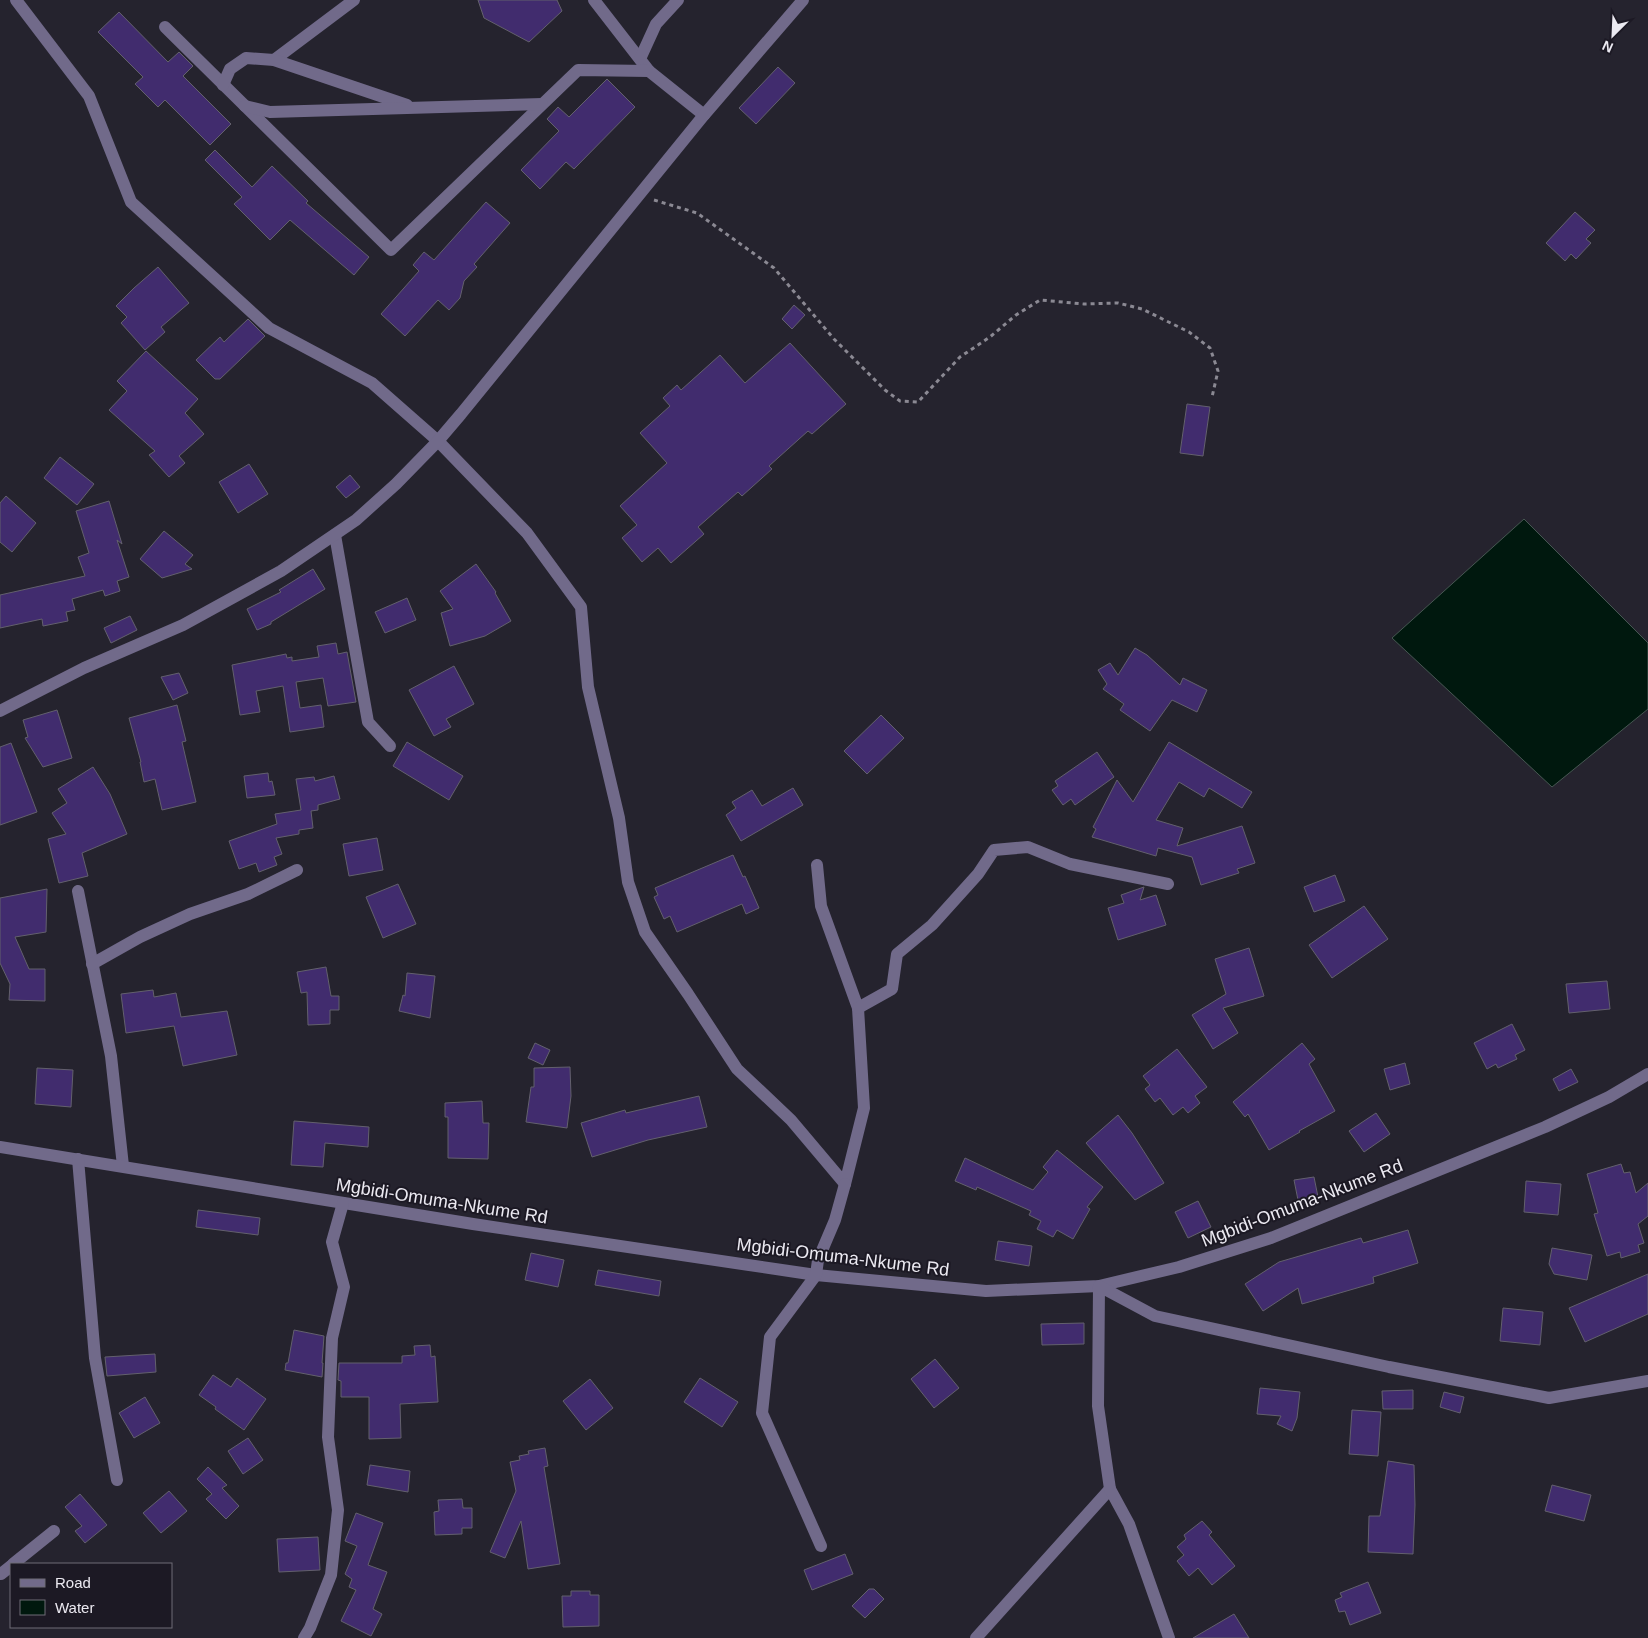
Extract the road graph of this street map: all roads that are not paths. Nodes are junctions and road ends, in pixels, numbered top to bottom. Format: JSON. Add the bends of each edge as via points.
{"nodes":[{"id":1,"x":16,"y":0,"type":"edge"},
{"id":2,"x":354,"y":0,"type":"edge"},
{"id":3,"x":594,"y":0,"type":"edge"},
{"id":4,"x":678,"y":0,"type":"edge"},
{"id":5,"x":803,"y":0,"type":"edge"},
{"id":6,"x":165,"y":27,"type":"dead end"},
{"id":7,"x":640,"y":59,"type":"junction"},
{"id":8,"x":274,"y":60,"type":"junction"},
{"id":9,"x":649,"y":71,"type":"junction"},
{"id":10,"x":223,"y":85,"type":"junction"},
{"id":11,"x":542,"y":104,"type":"junction"},
{"id":12,"x":245,"y":106,"type":"junction"},
{"id":13,"x":416,"y":108,"type":"junction"},
{"id":14,"x":704,"y":115,"type":"junction"},
{"id":15,"x":438,"y":441,"type":"junction"},
{"id":16,"x":335,"y":535,"type":"junction"},
{"id":17,"x":0,"y":711,"type":"edge"},
{"id":18,"x":390,"y":746,"type":"dead end"},
{"id":19,"x":818,"y":865,"type":"dead end"},
{"id":20,"x":297,"y":870,"type":"dead end"},
{"id":21,"x":1168,"y":884,"type":"dead end"},
{"id":22,"x":78,"y":891,"type":"dead end"},
{"id":23,"x":92,"y":964,"type":"junction"},
{"id":24,"x":858,"y":1008,"type":"junction"},
{"id":25,"x":1648,"y":1074,"type":"edge"},
{"id":26,"x":0,"y":1147,"type":"edge"},
{"id":27,"x":78,"y":1159,"type":"junction"},
{"id":28,"x":123,"y":1166,"type":"junction"},
{"id":29,"x":845,"y":1184,"type":"junction"},
{"id":30,"x":343,"y":1203,"type":"junction"},
{"id":31,"x":816,"y":1275,"type":"junction"},
{"id":32,"x":1099,"y":1286,"type":"junction"},
{"id":33,"x":1648,"y":1381,"type":"edge"},
{"id":34,"x":117,"y":1480,"type":"dead end"},
{"id":35,"x":1110,"y":1489,"type":"junction"},
{"id":36,"x":54,"y":1531,"type":"dead end"},
{"id":37,"x":822,"y":1546,"type":"dead end"},
{"id":38,"x":14,"y":1563,"type":"edge"},
{"id":39,"x":10,"y":1567,"type":"edge"},
{"id":40,"x":0,"y":1573,"type":"edge"},
{"id":41,"x":304,"y":1638,"type":"edge"},
{"id":42,"x":976,"y":1638,"type":"edge"},
{"id":43,"x":1169,"y":1638,"type":"edge"}],
"edges":[{"from":1,"to":15,"type":"street","via":[[89,96],[131,202],[270,328],[372,383]]},
{"from":2,"to":8,"type":"street"},
{"from":3,"to":7,"type":"street"},
{"from":4,"to":7,"type":"street","via":[[656,24]]},
{"from":5,"to":14,"type":"street"},
{"from":6,"to":10,"type":"street"},
{"from":7,"to":9,"type":"street"},
{"from":8,"to":10,"type":"street","via":[[246,58],[230,69]]},
{"from":8,"to":13,"type":"street"},
{"from":9,"to":11,"type":"street","via":[[578,70]]},
{"from":9,"to":14,"type":"street"},
{"from":10,"to":12,"type":"street"},
{"from":11,"to":12,"type":"street","via":[[391,250]]},
{"from":11,"to":13,"type":"street"},
{"from":12,"to":13,"type":"street","via":[[270,112]]},
{"from":14,"to":15,"type":"street"},
{"from":15,"to":16,"type":"street","via":[[396,484]]},
{"from":15,"to":29,"type":"street","via":[[527,533],[582,607],[588,687],[618,818],[628,882],[645,932],[737,1069],[791,1120]]},
{"from":16,"to":17,"type":"street","via":[[280,571],[183,625],[84,668]]},
{"from":16,"to":18,"type":"street","via":[[368,722]]},
{"from":19,"to":24,"type":"street","via":[[821,906]]},
{"from":20,"to":23,"type":"street","via":[[248,894],[156,929]]},
{"from":21,"to":24,"type":"street","via":[[1070,864],[1028,847],[994,850],[978,874],[932,925],[897,954],[892,989]]},
{"from":22,"to":23,"type":"street"},
{"from":23,"to":28,"type":"street","via":[[111,1056]]},
{"from":24,"to":29,"type":"street","via":[[864,1108]]},
{"from":25,"to":32,"type":"street","name":"Mgbidi-Omuma-Nkume Rd","via":[[1609,1097],[1545,1127],[1271,1238],[1179,1267]]},
{"from":26,"to":27,"type":"street","name":"Mgbidi-Omuma-Nkume Rd"},
{"from":27,"to":28,"type":"street","name":"Mgbidi-Omuma-Nkume Rd"},
{"from":27,"to":34,"type":"street","via":[[95,1358]]},
{"from":28,"to":30,"type":"street","name":"Mgbidi-Omuma-Nkume Rd"},
{"from":29,"to":31,"type":"street","via":[[835,1220],[818,1260]]},
{"from":30,"to":31,"type":"street","name":"Mgbidi-Omuma-Nkume Rd"},
{"from":30,"to":41,"type":"street","via":[[332,1242],[344,1287],[332,1338],[328,1437],[338,1510],[331,1574]]},
{"from":31,"to":32,"type":"street","name":"Mgbidi-Omuma-Nkume Rd","via":[[986,1291]]},
{"from":31,"to":37,"type":"street","via":[[770,1336],[762,1413]]},
{"from":32,"to":33,"type":"street","via":[[1154,1316],[1549,1398]]},
{"from":32,"to":35,"type":"street","via":[[1098,1406]]},
{"from":35,"to":42,"type":"street"},
{"from":35,"to":43,"type":"street","via":[[1130,1524]]},
{"from":36,"to":38,"type":"street"},
{"from":39,"to":40,"type":"street"}]}
